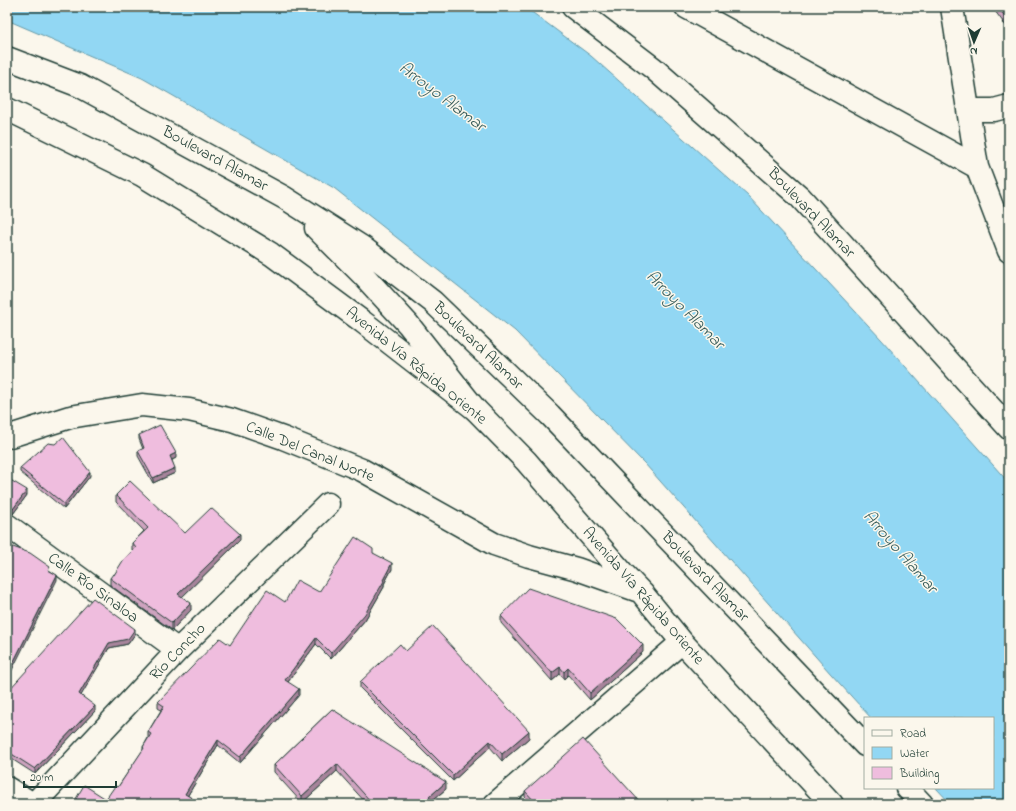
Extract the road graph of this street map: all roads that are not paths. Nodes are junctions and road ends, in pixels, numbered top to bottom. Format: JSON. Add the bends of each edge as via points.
{"nodes":[{"id":1,"x":573,"y":7,"type":"edge"},
{"id":2,"x":686,"y":7,"type":"edge"},
{"id":3,"x":952,"y":7,"type":"edge"},
{"id":4,"x":7,"y":58,"type":"edge"},
{"id":5,"x":1009,"y":106,"type":"edge"},
{"id":6,"x":7,"y":109,"type":"edge"},
{"id":7,"x":968,"y":110,"type":"junction"},
{"id":8,"x":978,"y":168,"type":"junction"},
{"id":9,"x":285,"y":198,"type":"junction"},
{"id":10,"x":1009,"y":252,"type":"edge"},
{"id":11,"x":475,"y":409,"type":"junction"},
{"id":12,"x":1009,"y":428,"type":"edge"},
{"id":13,"x":7,"y":437,"type":"edge"},
{"id":14,"x":328,"y":504,"type":"dead end"},
{"id":15,"x":7,"y":526,"type":"edge"},
{"id":16,"x":642,"y":592,"type":"junction"},
{"id":17,"x":682,"y":642,"type":"junction"},
{"id":18,"x":178,"y":650,"type":"junction"},
{"id":19,"x":864,"y":743,"type":"edge"},
{"id":20,"x":7,"y":788,"type":"edge"},
{"id":21,"x":908,"y":789,"type":"edge"},
{"id":22,"x":33,"y":804,"type":"edge"},
{"id":23,"x":495,"y":804,"type":"edge"},
{"id":24,"x":832,"y":804,"type":"edge"},
{"id":25,"x":922,"y":804,"type":"edge"}],
"edges":[{"from":1,"to":12,"type":"main road","name":"Boulevard Alamar","via":[[653,68],[800,197]]},
{"from":2,"to":8,"type":"main road"},
{"from":3,"to":7,"type":"main road"},
{"from":4,"to":9,"type":"main road","name":"Boulevard Alamar","via":[[80,86]]},
{"from":5,"to":7,"type":"main road","via":[[994,110]]},
{"from":6,"to":11,"type":"main road","name":"Avenida Vía Rápida Oriente","via":[[142,175],[271,254]]},
{"from":7,"to":8,"type":"main road"},
{"from":8,"to":10,"type":"main road"},
{"from":9,"to":11,"type":"main road","via":[[364,276],[408,324]]},
{"from":9,"to":19,"type":"main road","name":"Boulevard Alamar","via":[[362,247],[433,302],[550,415]]},
{"from":11,"to":16,"type":"main road","name":"Avenida Vía Rápida Oriente"},
{"from":13,"to":16,"type":"main road","name":"Calle Del Canal Norte","via":[[70,417],[142,405],[189,410],[232,420],[362,470],[494,544],[578,569]]},
{"from":14,"to":18,"type":"main road","name":"Río Concho"},
{"from":15,"to":18,"type":"main road","name":"Calle Río Sinaloa"},
{"from":16,"to":17,"type":"main road","name":"Avenida Vía Rápida Oriente"},
{"from":17,"to":23,"type":"main road"},
{"from":17,"to":24,"type":"main road","name":"Avenida Vía Rápida Oriente"},
{"from":18,"to":22,"type":"main road","name":"Río Concho"},
{"from":20,"to":22,"type":"main road"},
{"from":21,"to":25,"type":"main road"}]}
